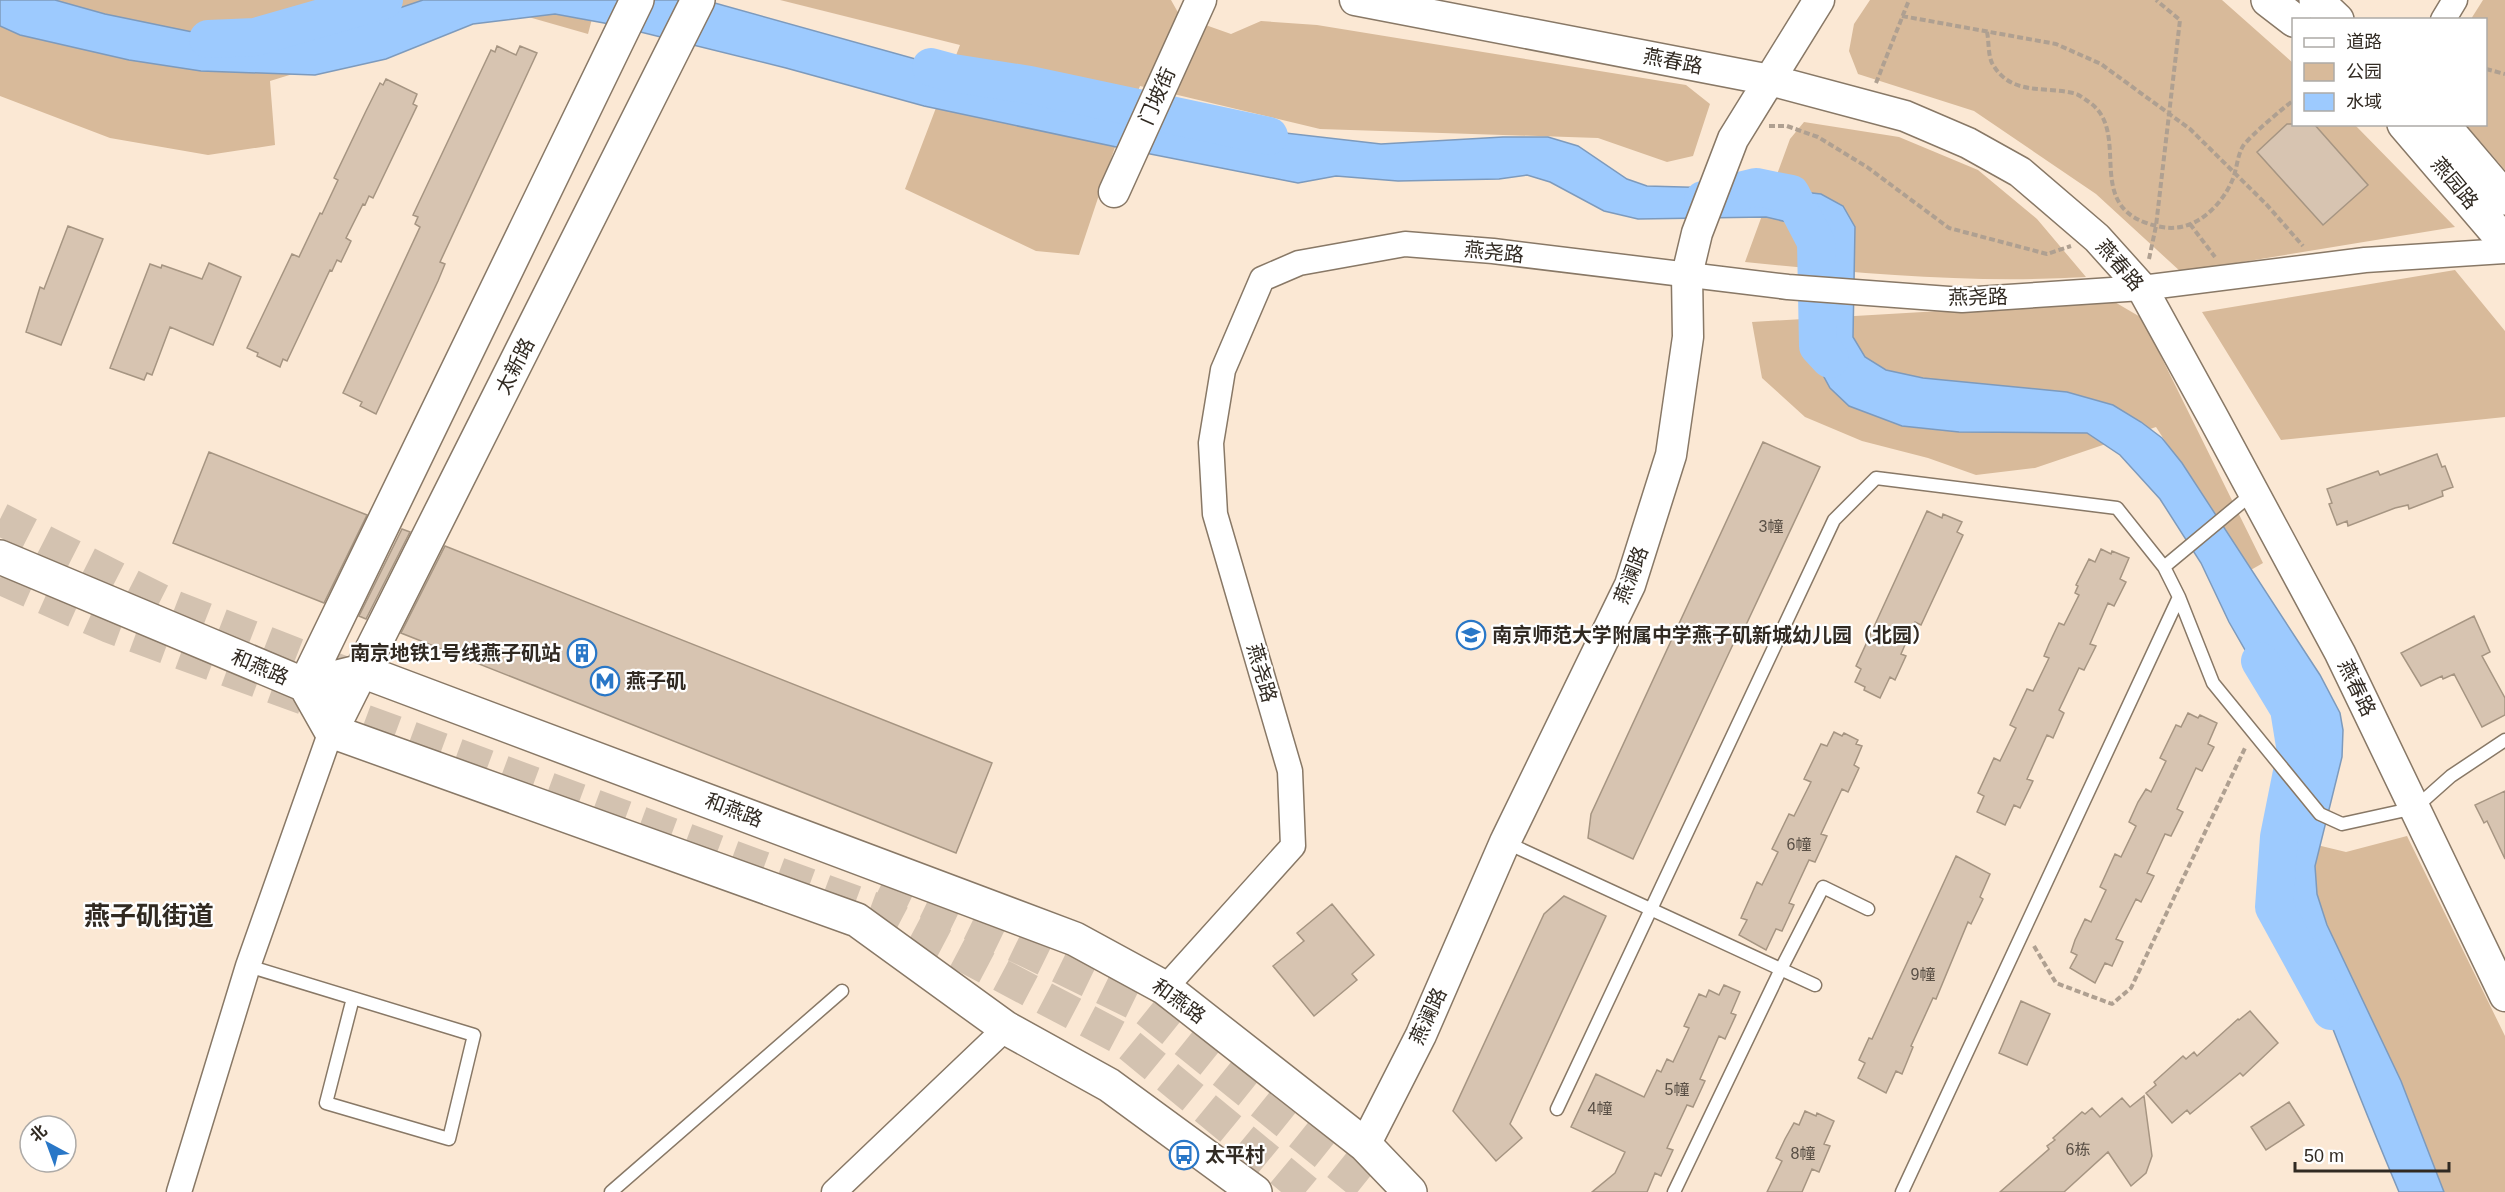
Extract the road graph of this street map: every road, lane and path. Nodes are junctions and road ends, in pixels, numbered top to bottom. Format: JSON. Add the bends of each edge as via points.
{"nodes":[{"id":1,"x":637,"y":0,"type":"edge"},
{"id":2,"x":698,"y":0,"type":"edge"},
{"id":3,"x":1201,"y":0,"type":"edge"},
{"id":4,"x":1355,"y":0,"type":"edge"},
{"id":5,"x":1819,"y":0,"type":"edge"},
{"id":6,"x":1909,"y":0,"type":"edge"},
{"id":7,"x":2157,"y":0,"type":"edge"},
{"id":8,"x":2268,"y":0,"type":"edge"},
{"id":9,"x":2316,"y":0,"type":"edge"},
{"id":10,"x":2455,"y":0,"type":"edge"},
{"id":11,"x":1902,"y":16,"type":"junction"},
{"id":12,"x":2292,"y":18,"type":"edge"},
{"id":13,"x":2335,"y":18,"type":"edge"},
{"id":14,"x":2444,"y":18,"type":"edge"},
{"id":15,"x":1987,"y":32,"type":"junction"},
{"id":16,"x":2487,"y":69,"type":"edge"},
{"id":17,"x":2505,"y":75,"type":"edge"},
{"id":18,"x":1770,"y":80,"type":"junction"},
{"id":19,"x":2292,"y":102,"type":"edge"},
{"id":20,"x":1866,"y":106,"type":"junction"},
{"id":21,"x":2168,"y":112,"type":"junction"},
{"id":22,"x":2406,"y":126,"type":"edge"},
{"id":23,"x":2444,"y":126,"type":"edge"},
{"id":24,"x":1737,"y":133,"type":"junction"},
{"id":25,"x":2235,"y":173,"type":"junction"},
{"id":26,"x":1114,"y":192,"type":"dead end"},
{"id":27,"x":2505,"y":198,"type":"edge"},
{"id":28,"x":2190,"y":224,"type":"junction"},
{"id":29,"x":2156,"y":226,"type":"junction"},
{"id":30,"x":2097,"y":238,"type":"junction"},
{"id":31,"x":2505,"y":242,"type":"edge"},
{"id":32,"x":2505,"y":251,"type":"edge"},
{"id":33,"x":2319,"y":266,"type":"junction"},
{"id":34,"x":1687,"y":275,"type":"junction"},
{"id":35,"x":2230,"y":277,"type":"junction"},
{"id":36,"x":2142,"y":288,"type":"junction"},
{"id":37,"x":2254,"y":493,"type":"junction"},
{"id":38,"x":0,"y":557,"type":"edge"},
{"id":39,"x":2164,"y":567,"type":"junction"},
{"id":40,"x":2179,"y":597,"type":"junction"},
{"id":41,"x":362,"y":671,"type":"junction"},
{"id":42,"x":305,"y":686,"type":"junction"},
{"id":43,"x":331,"y":731,"type":"junction"},
{"id":44,"x":2252,"y":732,"type":"junction"},
{"id":45,"x":2505,"y":741,"type":"edge"},
{"id":46,"x":2415,"y":808,"type":"junction"},
{"id":47,"x":1505,"y":842,"type":"junction"},
{"id":48,"x":1650,"y":909,"type":"junction"},
{"id":49,"x":1868,"y":909,"type":"dead end"},
{"id":50,"x":2024,"y":930,"type":"junction"},
{"id":51,"x":248,"y":966,"type":"junction"},
{"id":52,"x":1781,"y":969,"type":"junction"},
{"id":53,"x":1815,"y":985,"type":"dead end"},
{"id":54,"x":1164,"y":988,"type":"junction"},
{"id":55,"x":842,"y":991,"type":"dead end"},
{"id":56,"x":2505,"y":996,"type":"edge"},
{"id":57,"x":353,"y":998,"type":"junction"},
{"id":58,"x":1006,"y":1028,"type":"junction"},
{"id":59,"x":1557,"y":1108,"type":"dead end"},
{"id":60,"x":1365,"y":1144,"type":"junction"},
{"id":61,"x":178,"y":1192,"type":"edge"},
{"id":62,"x":611,"y":1192,"type":"edge"},
{"id":63,"x":834,"y":1192,"type":"edge"},
{"id":64,"x":1255,"y":1192,"type":"edge"},
{"id":65,"x":1410,"y":1192,"type":"edge"},
{"id":66,"x":1674,"y":1192,"type":"edge"},
{"id":67,"x":1902,"y":1192,"type":"edge"}],
"edges":[{"from":1,"to":42,"type":"main road"},
{"from":2,"to":41,"type":"main road","name":"太新路"},
{"from":3,"to":26,"type":"street","name":"门坡街"},
{"from":4,"to":18,"type":"street","name":"燕春路"},
{"from":5,"to":18,"type":"street","name":"燕澜路"},
{"from":6,"to":11,"type":"path"},
{"from":7,"to":21,"type":"path","via":[[2180,20]]},
{"from":8,"to":12,"type":"main road"},
{"from":9,"to":13,"type":"main road"},
{"from":10,"to":14,"type":"street"},
{"from":11,"to":15,"type":"path"},
{"from":11,"to":20,"type":"path"},
{"from":15,"to":21,"type":"path","via":[[2056,44],[2101,64]]},
{"from":15,"to":29,"type":"path","via":[[1992,62],[2008,83],[2075,93],[2097,108],[2108,128],[2110,182],[2117,199],[2133,215]]},
{"from":16,"to":17,"type":"path"},
{"from":18,"to":20,"type":"street","name":"燕春路"},
{"from":18,"to":24,"type":"street","name":"燕澜路"},
{"from":19,"to":25,"type":"path","via":[[2243,146]]},
{"from":20,"to":30,"type":"street","name":"燕春路","via":[[1905,116],[1968,143],[2020,172]]},
{"from":21,"to":25,"type":"path"},
{"from":21,"to":29,"type":"path"},
{"from":22,"to":31,"type":"main road","name":"燕园路"},
{"from":23,"to":27,"type":"main road","name":"燕园路"},
{"from":24,"to":30,"type":"path","via":[[1787,126],[1818,137],[1867,167],[1949,228],[2047,254]]},
{"from":24,"to":34,"type":"street","name":"燕澜路","via":[[1697,233]]},
{"from":25,"to":28,"type":"path","via":[[2225,196],[2199,222]]},
{"from":25,"to":33,"type":"path"},
{"from":28,"to":29,"type":"path"},
{"from":28,"to":35,"type":"path"},
{"from":29,"to":36,"type":"path"},
{"from":30,"to":36,"type":"street","name":"燕春路"},
{"from":32,"to":33,"type":"street","name":"燕尧路"},
{"from":33,"to":35,"type":"street","name":"燕尧路"},
{"from":34,"to":36,"type":"street","name":"燕尧路","via":[[1962,300]]},
{"from":34,"to":47,"type":"street","name":"燕澜路","via":[[1688,338],[1671,455],[1630,585]]},
{"from":34,"to":54,"type":"street","name":"燕尧路","via":[[1405,244],[1299,262],[1262,279],[1223,370],[1211,444],[1215,514],[1290,771],[1293,846]]},
{"from":35,"to":36,"type":"street","name":"燕尧路"},
{"from":36,"to":37,"type":"street","name":"燕春路"},
{"from":37,"to":39,"type":"lane"},
{"from":37,"to":46,"type":"street","name":"燕春路","via":[[2340,653]]},
{"from":38,"to":42,"type":"main road","name":"和燕路"},
{"from":39,"to":40,"type":"lane"},
{"from":39,"to":48,"type":"lane","via":[[2117,508],[1876,478],[1834,519]]},
{"from":40,"to":44,"type":"lane","via":[[2213,682]]},
{"from":40,"to":50,"type":"lane"},
{"from":41,"to":42,"type":"main road","name":"和燕路"},
{"from":41,"to":43,"type":"main road","name":"太新路"},
{"from":41,"to":54,"type":"main road","name":"和燕路","via":[[1075,939]]},
{"from":42,"to":43,"type":"main road"},
{"from":43,"to":51,"type":"street"},
{"from":43,"to":58,"type":"main road","via":[[857,920]]},
{"from":44,"to":46,"type":"lane","via":[[2320,814],[2342,824]]},
{"from":44,"to":50,"type":"path","via":[[2131,988],[2112,1004],[2056,983]]},
{"from":45,"to":46,"type":"lane","via":[[2451,776]]},
{"from":46,"to":56,"type":"street","name":"燕春路"},
{"from":47,"to":48,"type":"lane"},
{"from":47,"to":60,"type":"street","name":"燕澜路","via":[[1421,1035]]},
{"from":48,"to":52,"type":"lane"},
{"from":48,"to":59,"type":"lane"},
{"from":49,"to":52,"type":"lane","via":[[1823,887]]},
{"from":50,"to":67,"type":"lane"},
{"from":51,"to":57,"type":"lane"},
{"from":51,"to":61,"type":"street"},
{"from":52,"to":53,"type":"lane"},
{"from":52,"to":66,"type":"lane"},
{"from":54,"to":60,"type":"main road","name":"和燕路"},
{"from":55,"to":62,"type":"lane"},
{"from":57,"to":57,"type":"lane","via":[[474,1035],[449,1139],[326,1103]]},
{"from":58,"to":63,"type":"street"},
{"from":58,"to":64,"type":"main road","via":[[1109,1085]]},
{"from":60,"to":65,"type":"main road","name":"和燕路"}]}
